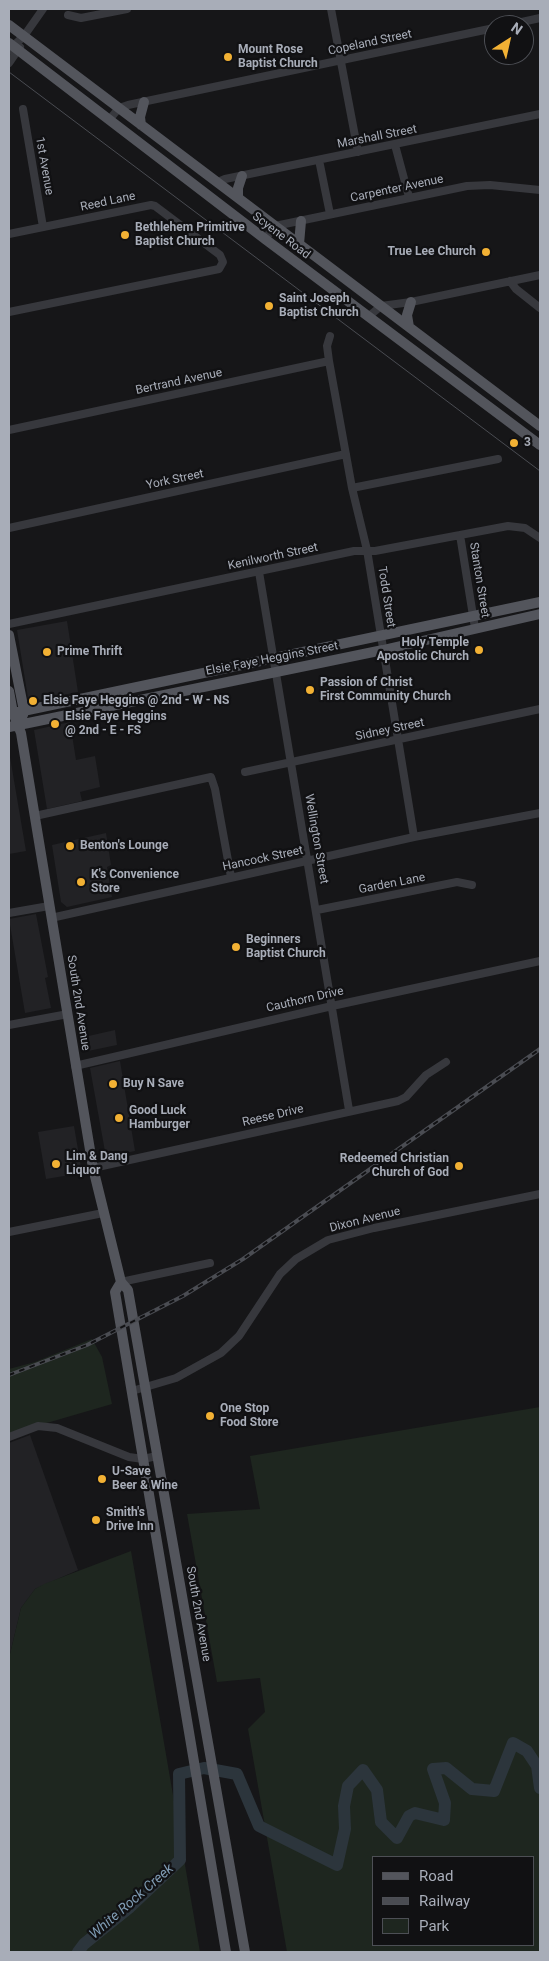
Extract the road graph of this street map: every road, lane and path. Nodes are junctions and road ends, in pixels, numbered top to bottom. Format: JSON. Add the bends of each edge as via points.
{"nodes":[{"id":1,"x":43,"y":9,"type":"edge"},
{"id":2,"x":127,"y":9,"type":"edge"},
{"id":3,"x":331,"y":9,"type":"edge"},
{"id":4,"x":68,"y":15,"type":"dead end"},
{"id":5,"x":9,"y":25,"type":"edge"},
{"id":6,"x":484,"y":30,"type":"edge"},
{"id":7,"x":24,"y":36,"type":"junction"},
{"id":8,"x":12,"y":47,"type":"edge"},
{"id":9,"x":340,"y":61,"type":"junction"},
{"id":10,"x":9,"y":63,"type":"edge"},
{"id":11,"x":144,"y":102,"type":"junction"},
{"id":12,"x":119,"y":108,"type":"junction"},
{"id":13,"x":23,"y":109,"type":"dead end"},
{"id":14,"x":540,"y":114,"type":"edge"},
{"id":15,"x":109,"y":120,"type":"junction"},
{"id":16,"x":141,"y":125,"type":"junction"},
{"id":17,"x":395,"y":145,"type":"junction"},
{"id":18,"x":358,"y":152,"type":"junction"},
{"id":19,"x":319,"y":160,"type":"junction"},
{"id":20,"x":242,"y":176,"type":"junction"},
{"id":21,"x":218,"y":182,"type":"junction"},
{"id":22,"x":540,"y":190,"type":"edge"},
{"id":23,"x":409,"y":197,"type":"junction"},
{"id":24,"x":238,"y":198,"type":"junction"},
{"id":25,"x":330,"y":214,"type":"junction"},
{"id":26,"x":301,"y":221,"type":"junction"},
{"id":27,"x":275,"y":226,"type":"junction"},
{"id":28,"x":43,"y":227,"type":"junction"},
{"id":29,"x":9,"y":234,"type":"edge"},
{"id":30,"x":265,"y":239,"type":"junction"},
{"id":31,"x":298,"y":244,"type":"junction"},
{"id":32,"x":540,"y":275,"type":"edge"},
{"id":33,"x":510,"y":281,"type":"junction"},
{"id":34,"x":411,"y":302,"type":"junction"},
{"id":35,"x":382,"y":306,"type":"junction"},
{"id":36,"x":540,"y":308,"type":"edge"},
{"id":37,"x":9,"y":312,"type":"edge"},
{"id":38,"x":368,"y":317,"type":"junction"},
{"id":39,"x":408,"y":327,"type":"junction"},
{"id":40,"x":330,"y":336,"type":"dead end"},
{"id":41,"x":329,"y":361,"type":"junction"},
{"id":42,"x":540,"y":426,"type":"edge"},
{"id":43,"x":9,"y":430,"type":"edge"},
{"id":44,"x":528,"y":436,"type":"junction"},
{"id":45,"x":540,"y":441,"type":"edge"},
{"id":46,"x":540,"y":445,"type":"edge"},
{"id":47,"x":346,"y":454,"type":"junction"},
{"id":48,"x":498,"y":459,"type":"dead end"},
{"id":49,"x":352,"y":488,"type":"junction"},
{"id":50,"x":9,"y":528,"type":"edge"},
{"id":51,"x":460,"y":535,"type":"junction"},
{"id":52,"x":540,"y":538,"type":"edge"},
{"id":53,"x":367,"y":550,"type":"junction"},
{"id":54,"x":259,"y":572,"type":"junction"},
{"id":55,"x":540,"y":602,"type":"edge"},
{"id":56,"x":540,"y":614,"type":"edge"},
{"id":57,"x":473,"y":616,"type":"junction"},
{"id":58,"x":9,"y":624,"type":"edge"},
{"id":59,"x":475,"y":628,"type":"junction"},
{"id":60,"x":9,"y":635,"type":"edge"},
{"id":61,"x":381,"y":636,"type":"junction"},
{"id":62,"x":383,"y":650,"type":"junction"},
{"id":63,"x":274,"y":659,"type":"junction"},
{"id":64,"x":275,"y":672,"type":"junction"},
{"id":65,"x":9,"y":691,"type":"edge"},
{"id":66,"x":81,"y":699,"type":"junction"},
{"id":67,"x":24,"y":710,"type":"junction"},
{"id":68,"x":540,"y":710,"type":"edge"},
{"id":69,"x":11,"y":713,"type":"edge"},
{"id":70,"x":85,"y":713,"type":"junction"},
{"id":71,"x":20,"y":726,"type":"junction"},
{"id":72,"x":9,"y":727,"type":"edge"},
{"id":73,"x":398,"y":739,"type":"junction"},
{"id":74,"x":292,"y":762,"type":"junction"},
{"id":75,"x":244,"y":772,"type":"dead end"},
{"id":76,"x":540,"y":814,"type":"edge"},
{"id":77,"x":35,"y":816,"type":"junction"},
{"id":78,"x":414,"y":837,"type":"junction"},
{"id":79,"x":308,"y":861,"type":"junction"},
{"id":80,"x":231,"y":877,"type":"junction"},
{"id":81,"x":472,"y":885,"type":"dead end"},
{"id":82,"x":49,"y":906,"type":"junction"},
{"id":83,"x":317,"y":910,"type":"junction"},
{"id":84,"x":9,"y":913,"type":"edge"},
{"id":85,"x":51,"y":918,"type":"junction"},
{"id":86,"x":540,"y":961,"type":"edge"},
{"id":87,"x":332,"y":1006,"type":"junction"},
{"id":88,"x":68,"y":1014,"type":"junction"},
{"id":89,"x":9,"y":1025,"type":"edge"},
{"id":90,"x":446,"y":1062,"type":"dead end"},
{"id":91,"x":75,"y":1066,"type":"junction"},
{"id":92,"x":349,"y":1110,"type":"junction"},
{"id":93,"x":93,"y":1168,"type":"junction"},
{"id":94,"x":540,"y":1194,"type":"edge"},
{"id":95,"x":103,"y":1213,"type":"junction"},
{"id":96,"x":9,"y":1232,"type":"edge"},
{"id":97,"x":210,"y":1263,"type":"dead end"},
{"id":98,"x":121,"y":1282,"type":"junction"},
{"id":99,"x":144,"y":1388,"type":"junction"},
{"id":100,"x":132,"y":1391,"type":"junction"},
{"id":101,"x":9,"y":1437,"type":"edge"},
{"id":102,"x":157,"y":1456,"type":"junction"},
{"id":103,"x":143,"y":1459,"type":"junction"},
{"id":104,"x":201,"y":1701,"type":"junction"},
{"id":105,"x":183,"y":1703,"type":"junction"},
{"id":106,"x":226,"y":1952,"type":"edge"},
{"id":107,"x":245,"y":1952,"type":"edge"}],
"edges":[{"from":1,"to":7,"type":"street"},
{"from":2,"to":4,"type":"street","via":[[81,18]]},
{"from":3,"to":9,"type":"street"},
{"from":5,"to":7,"type":"main road","name":"Scyene Road"},
{"from":6,"to":9,"type":"street","name":"Copeland Street"},
{"from":7,"to":8,"type":"street"},
{"from":7,"to":12,"type":"main road","name":"Scyene Road"},
{"from":8,"to":10,"type":"street"},
{"from":8,"to":15,"type":"main road","name":"Scyene Road"},
{"from":9,"to":11,"type":"street","name":"Copeland Street"},
{"from":9,"to":18,"type":"street"},
{"from":11,"to":12,"type":"street","name":"Copeland Street"},
{"from":11,"to":16,"type":"main road"},
{"from":12,"to":15,"type":"street"},
{"from":12,"to":16,"type":"main road","name":"Scyene Road"},
{"from":13,"to":28,"type":"street","name":"1st Avenue"},
{"from":14,"to":17,"type":"street","name":"Marshall Street"},
{"from":15,"to":30,"type":"main road","name":"Scyene Road"},
{"from":16,"to":21,"type":"main road","name":"Scyene Road"},
{"from":17,"to":18,"type":"street","name":"Marshall Street"},
{"from":17,"to":23,"type":"street"},
{"from":18,"to":19,"type":"street","name":"Marshall Street"},
{"from":19,"to":20,"type":"street","name":"Marshall Street"},
{"from":19,"to":25,"type":"street"},
{"from":20,"to":21,"type":"street","name":"Marshall Street"},
{"from":20,"to":24,"type":"main road"},
{"from":21,"to":24,"type":"main road","name":"Scyene Road"},
{"from":22,"to":23,"type":"street","name":"Carpenter Avenue","via":[[466,186]]},
{"from":23,"to":25,"type":"street","name":"Carpenter Avenue"},
{"from":24,"to":27,"type":"main road","name":"Scyene Road"},
{"from":25,"to":26,"type":"street","name":"Carpenter Avenue"},
{"from":26,"to":27,"type":"street","name":"Carpenter Avenue"},
{"from":26,"to":31,"type":"main road"},
{"from":27,"to":30,"type":"street"},
{"from":27,"to":31,"type":"main road","name":"Scyene Road"},
{"from":28,"to":29,"type":"street","name":"Reed Lane"},
{"from":28,"to":37,"type":"street","name":"Reed Lane","via":[[151,205],[220,255],[224,262],[219,268]]},
{"from":30,"to":38,"type":"main road","name":"Scyene Road"},
{"from":31,"to":35,"type":"main road","name":"Scyene Road"},
{"from":32,"to":33,"type":"street"},
{"from":33,"to":34,"type":"street"},
{"from":33,"to":36,"type":"street"},
{"from":34,"to":35,"type":"street"},
{"from":34,"to":39,"type":"main road","via":[[407,314]]},
{"from":35,"to":38,"type":"street"},
{"from":35,"to":39,"type":"main road","name":"Scyene Road"},
{"from":38,"to":44,"type":"main road","name":"Scyene Road"},
{"from":39,"to":42,"type":"main road","name":"Scyene Road"},
{"from":40,"to":41,"type":"street","via":[[327,346]]},
{"from":41,"to":43,"type":"street","name":"Bertrand Avenue"},
{"from":41,"to":47,"type":"street","name":"Todd Street"},
{"from":44,"to":45,"type":"main road"},
{"from":44,"to":46,"type":"main road","name":"Scyene Road"},
{"from":47,"to":49,"type":"street","name":"Todd Street"},
{"from":47,"to":50,"type":"street","name":"York Street"},
{"from":48,"to":49,"type":"street"},
{"from":49,"to":53,"type":"street","name":"Todd Street"},
{"from":51,"to":52,"type":"street","name":"Kenilworth Street","via":[[508,526],[525,528]]},
{"from":51,"to":53,"type":"street","name":"Kenilworth Street"},
{"from":51,"to":57,"type":"street","name":"Stanton Street"},
{"from":53,"to":54,"type":"street","name":"Kenilworth Street"},
{"from":53,"to":61,"type":"street","name":"Todd Street"},
{"from":54,"to":58,"type":"street","name":"Kenilworth Street"},
{"from":54,"to":63,"type":"street","name":"Wellington Street"},
{"from":55,"to":57,"type":"main road","name":"Elsie Faye Heggins Street"},
{"from":56,"to":59,"type":"main road","name":"Elsie Faye Heggins Street"},
{"from":57,"to":59,"type":"street","name":"Stanton Street"},
{"from":57,"to":61,"type":"main road","name":"Elsie Faye Heggins Street"},
{"from":59,"to":62,"type":"main road","name":"Elsie Faye Heggins Street"},
{"from":60,"to":67,"type":"main road","name":"South 2nd Avenue"},
{"from":61,"to":62,"type":"street","name":"Todd Street"},
{"from":61,"to":63,"type":"main road","name":"Elsie Faye Heggins Street"},
{"from":62,"to":64,"type":"main road","name":"Elsie Faye Heggins Street"},
{"from":62,"to":73,"type":"street","name":"Todd Street"},
{"from":63,"to":64,"type":"street","name":"Wellington Street"},
{"from":63,"to":66,"type":"main road","name":"Elsie Faye Heggins Street"},
{"from":64,"to":70,"type":"main road","name":"Elsie Faye Heggins Street"},
{"from":64,"to":74,"type":"street","name":"Wellington Street"},
{"from":65,"to":69,"type":"main road","name":"South 2nd Avenue"},
{"from":66,"to":67,"type":"main road","name":"Elsie Faye Heggins Street"},
{"from":66,"to":70,"type":"main road"},
{"from":67,"to":69,"type":"main road","name":"Elsie Faye Heggins Street"},
{"from":67,"to":71,"type":"main road","name":"South 2nd Avenue"},
{"from":68,"to":73,"type":"street","name":"Sidney Street"},
{"from":69,"to":71,"type":"main road","name":"South 2nd Avenue"},
{"from":70,"to":71,"type":"main road","name":"Elsie Faye Heggins Street"},
{"from":71,"to":72,"type":"main road","name":"Elsie Faye Heggins Street"},
{"from":71,"to":77,"type":"main road","name":"South 2nd Avenue"},
{"from":73,"to":74,"type":"street","name":"Sidney Street"},
{"from":73,"to":78,"type":"street","name":"Todd Street"},
{"from":74,"to":75,"type":"street","name":"Sidney Street"},
{"from":74,"to":79,"type":"street","name":"Wellington Street"},
{"from":76,"to":78,"type":"street","name":"Hancock Street"},
{"from":77,"to":80,"type":"street","via":[[211,777]]},
{"from":77,"to":82,"type":"main road","name":"South 2nd Avenue"},
{"from":78,"to":79,"type":"street","name":"Hancock Street"},
{"from":79,"to":80,"type":"street","name":"Hancock Street"},
{"from":79,"to":83,"type":"street","name":"Wellington Street"},
{"from":80,"to":85,"type":"street","name":"Hancock Street"},
{"from":81,"to":83,"type":"street","name":"Garden Lane","via":[[457,882]]},
{"from":82,"to":84,"type":"street"},
{"from":82,"to":85,"type":"main road","name":"South 2nd Avenue"},
{"from":83,"to":87,"type":"street","name":"Wellington Street"},
{"from":85,"to":88,"type":"main road","name":"South 2nd Avenue"},
{"from":86,"to":87,"type":"street","name":"Cauthorn Drive"},
{"from":87,"to":91,"type":"street","name":"Cauthorn Drive"},
{"from":87,"to":92,"type":"street","name":"Wellington Street"},
{"from":88,"to":89,"type":"street"},
{"from":88,"to":91,"type":"main road","name":"South 2nd Avenue"},
{"from":90,"to":92,"type":"street","name":"Reese Drive","via":[[426,1075],[406,1097]]},
{"from":91,"to":93,"type":"main road","name":"South 2nd Avenue"},
{"from":92,"to":93,"type":"street","name":"Reese Drive"},
{"from":93,"to":95,"type":"main road","name":"South 2nd Avenue"},
{"from":94,"to":99,"type":"street","name":"Dixon Avenue","via":[[328,1240],[296,1259],[280,1274],[239,1336],[221,1353],[183,1375]]},
{"from":95,"to":96,"type":"street"},
{"from":95,"to":98,"type":"main road","name":"South 2nd Avenue"},
{"from":97,"to":98,"type":"street"},
{"from":98,"to":99,"type":"main road","name":"South 2nd Avenue","via":[[128,1290]]},
{"from":98,"to":100,"type":"main road","name":"South 2nd Avenue","via":[[115,1292]]},
{"from":99,"to":100,"type":"street","name":"Dixon Avenue"},
{"from":99,"to":102,"type":"main road","name":"South 2nd Avenue"},
{"from":100,"to":103,"type":"main road","name":"South 2nd Avenue"},
{"from":101,"to":103,"type":"street","via":[[38,1426],[57,1428],[101,1448]]},
{"from":102,"to":103,"type":"street"},
{"from":102,"to":104,"type":"main road","name":"South 2nd Avenue"},
{"from":103,"to":105,"type":"main road","name":"South 2nd Avenue"},
{"from":104,"to":105,"type":"main road"},
{"from":104,"to":107,"type":"main road","name":"South 2nd Avenue"},
{"from":105,"to":106,"type":"main road","name":"South 2nd Avenue"}]}
